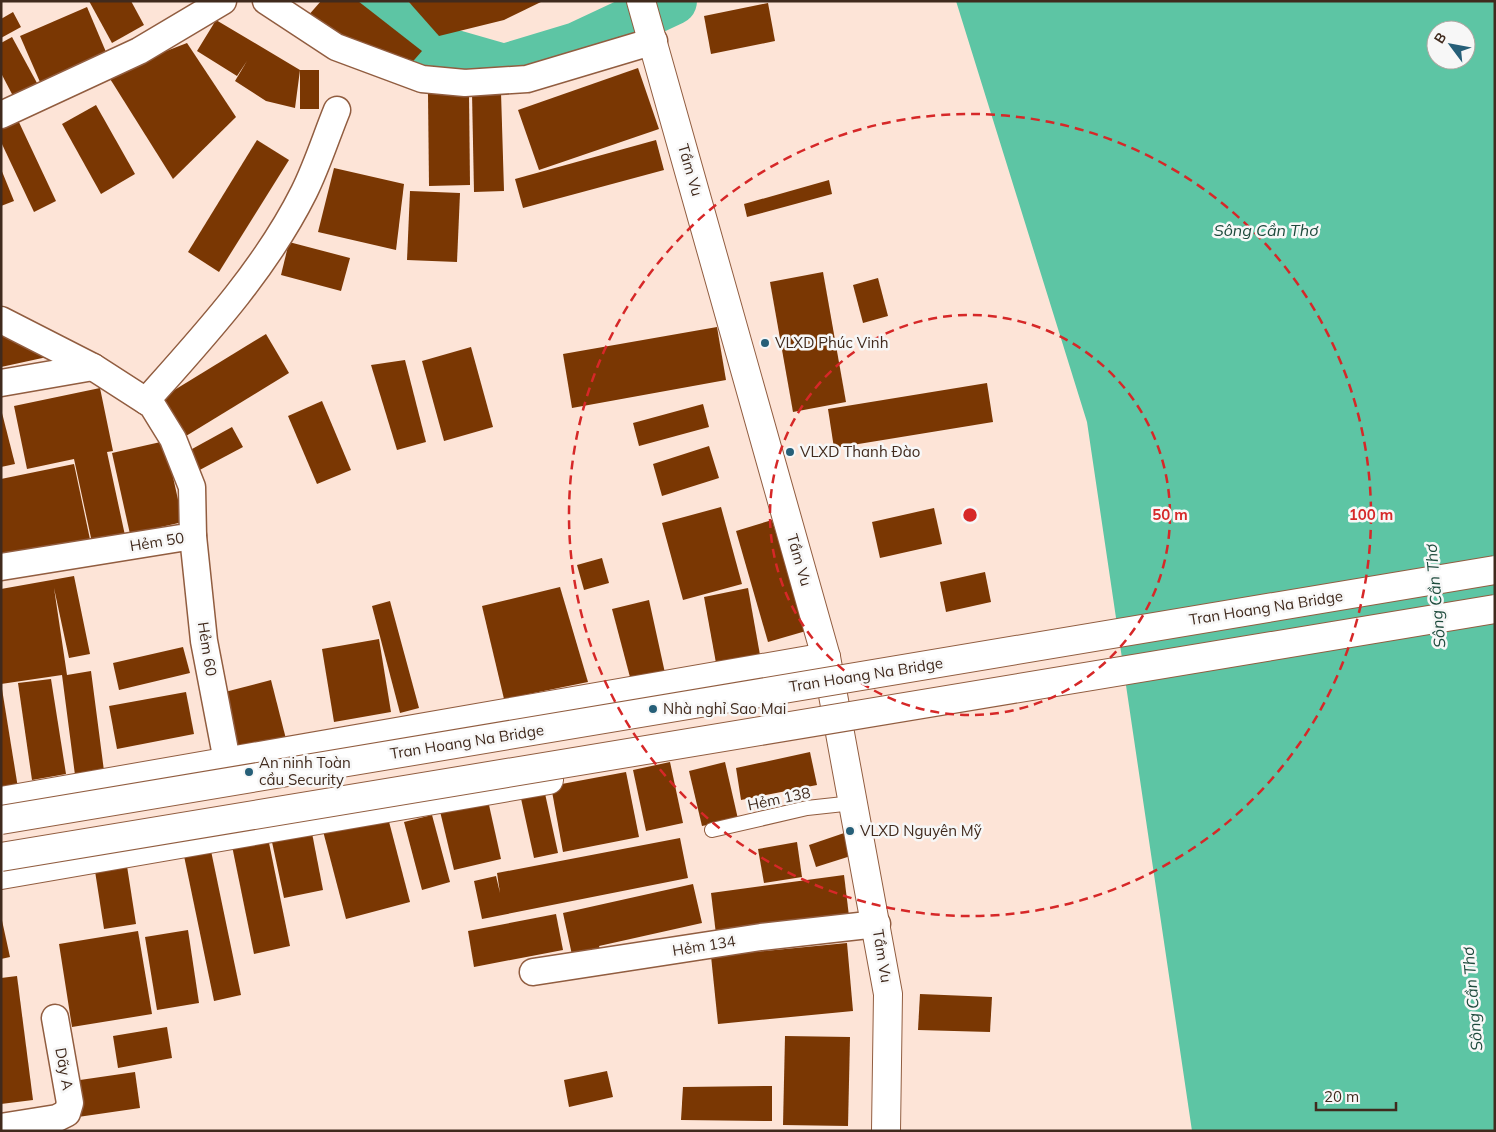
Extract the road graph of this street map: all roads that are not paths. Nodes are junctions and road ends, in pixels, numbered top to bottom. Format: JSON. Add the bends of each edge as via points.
{"nodes":[{"id":1,"x":223,"y":1,"type":"edge"},
{"id":2,"x":266,"y":1,"type":"edge"},
{"id":3,"x":642,"y":1,"type":"edge"},
{"id":4,"x":654,"y":40,"type":"junction"},
{"id":5,"x":337,"y":110,"type":"dead end"},
{"id":6,"x":1,"y":115,"type":"edge"},
{"id":7,"x":1,"y":320,"type":"edge"},
{"id":8,"x":93,"y":366,"type":"junction"},
{"id":9,"x":1,"y":383,"type":"edge"},
{"id":10,"x":146,"y":401,"type":"junction"},
{"id":11,"x":193,"y":536,"type":"junction"},
{"id":12,"x":1,"y":568,"type":"edge"},
{"id":13,"x":1495,"y":570,"type":"edge"},
{"id":14,"x":1495,"y":609,"type":"edge"},
{"id":15,"x":826,"y":657,"type":"junction"},
{"id":16,"x":840,"y":729,"type":"junction"},
{"id":17,"x":227,"y":761,"type":"junction"},
{"id":18,"x":1,"y":801,"type":"edge"},
{"id":19,"x":853,"y":803,"type":"junction"},
{"id":20,"x":1,"y":820,"type":"edge"},
{"id":21,"x":712,"y":830,"type":"dead end"},
{"id":22,"x":1,"y":857,"type":"edge"},
{"id":23,"x":1,"y":875,"type":"edge"},
{"id":24,"x":876,"y":924,"type":"junction"},
{"id":25,"x":533,"y":972,"type":"dead end"},
{"id":26,"x":55,"y":1018,"type":"dead end"},
{"id":27,"x":1,"y":1128,"type":"edge"},
{"id":28,"x":886,"y":1131,"type":"edge"}],
"edges":[{"from":1,"to":6,"type":"street","via":[[139,51]]},
{"from":2,"to":4,"type":"street","via":[[336,47],[422,79],[465,83],[527,79]]},
{"from":3,"to":4,"type":"main road","name":"Tầm Vu"},
{"from":4,"to":15,"type":"main road","name":"Tầm Vu"},
{"from":5,"to":10,"type":"street","via":[[304,192],[265,256],[222,316]]},
{"from":7,"to":8,"type":"street","name":"Hẻm 50"},
{"from":8,"to":9,"type":"street"},
{"from":8,"to":10,"type":"street","name":"Hẻm 50"},
{"from":10,"to":11,"type":"street","name":"Hẻm 50","via":[[152,405],[173,439],[192,487]]},
{"from":11,"to":12,"type":"street","name":"Hẻm 50"},
{"from":11,"to":17,"type":"street","name":"Hẻm 60","via":[[204,641]]},
{"from":13,"to":20,"type":"main road","name":"Tran Hoang Na Bridge","bridge":true},
{"from":14,"to":22,"type":"main road","bridge":true},
{"from":15,"to":16,"type":"main road","name":"Tầm Vu"},
{"from":15,"to":17,"type":"main road"},
{"from":16,"to":19,"type":"main road","name":"Tầm Vu"},
{"from":16,"to":23,"type":"main road"},
{"from":17,"to":18,"type":"main road"},
{"from":19,"to":21,"type":"lane","name":"Hẻm 138","via":[[807,808]]},
{"from":19,"to":24,"type":"main road","name":"Tầm Vu"},
{"from":24,"to":25,"type":"street","name":"Hẻm 134","via":[[761,937]]},
{"from":24,"to":28,"type":"main road","name":"Tầm Vu","via":[[888,994]]},
{"from":26,"to":27,"type":"street","name":"Dãy A","via":[[70,1103],[67,1113],[57,1118]]}]}
